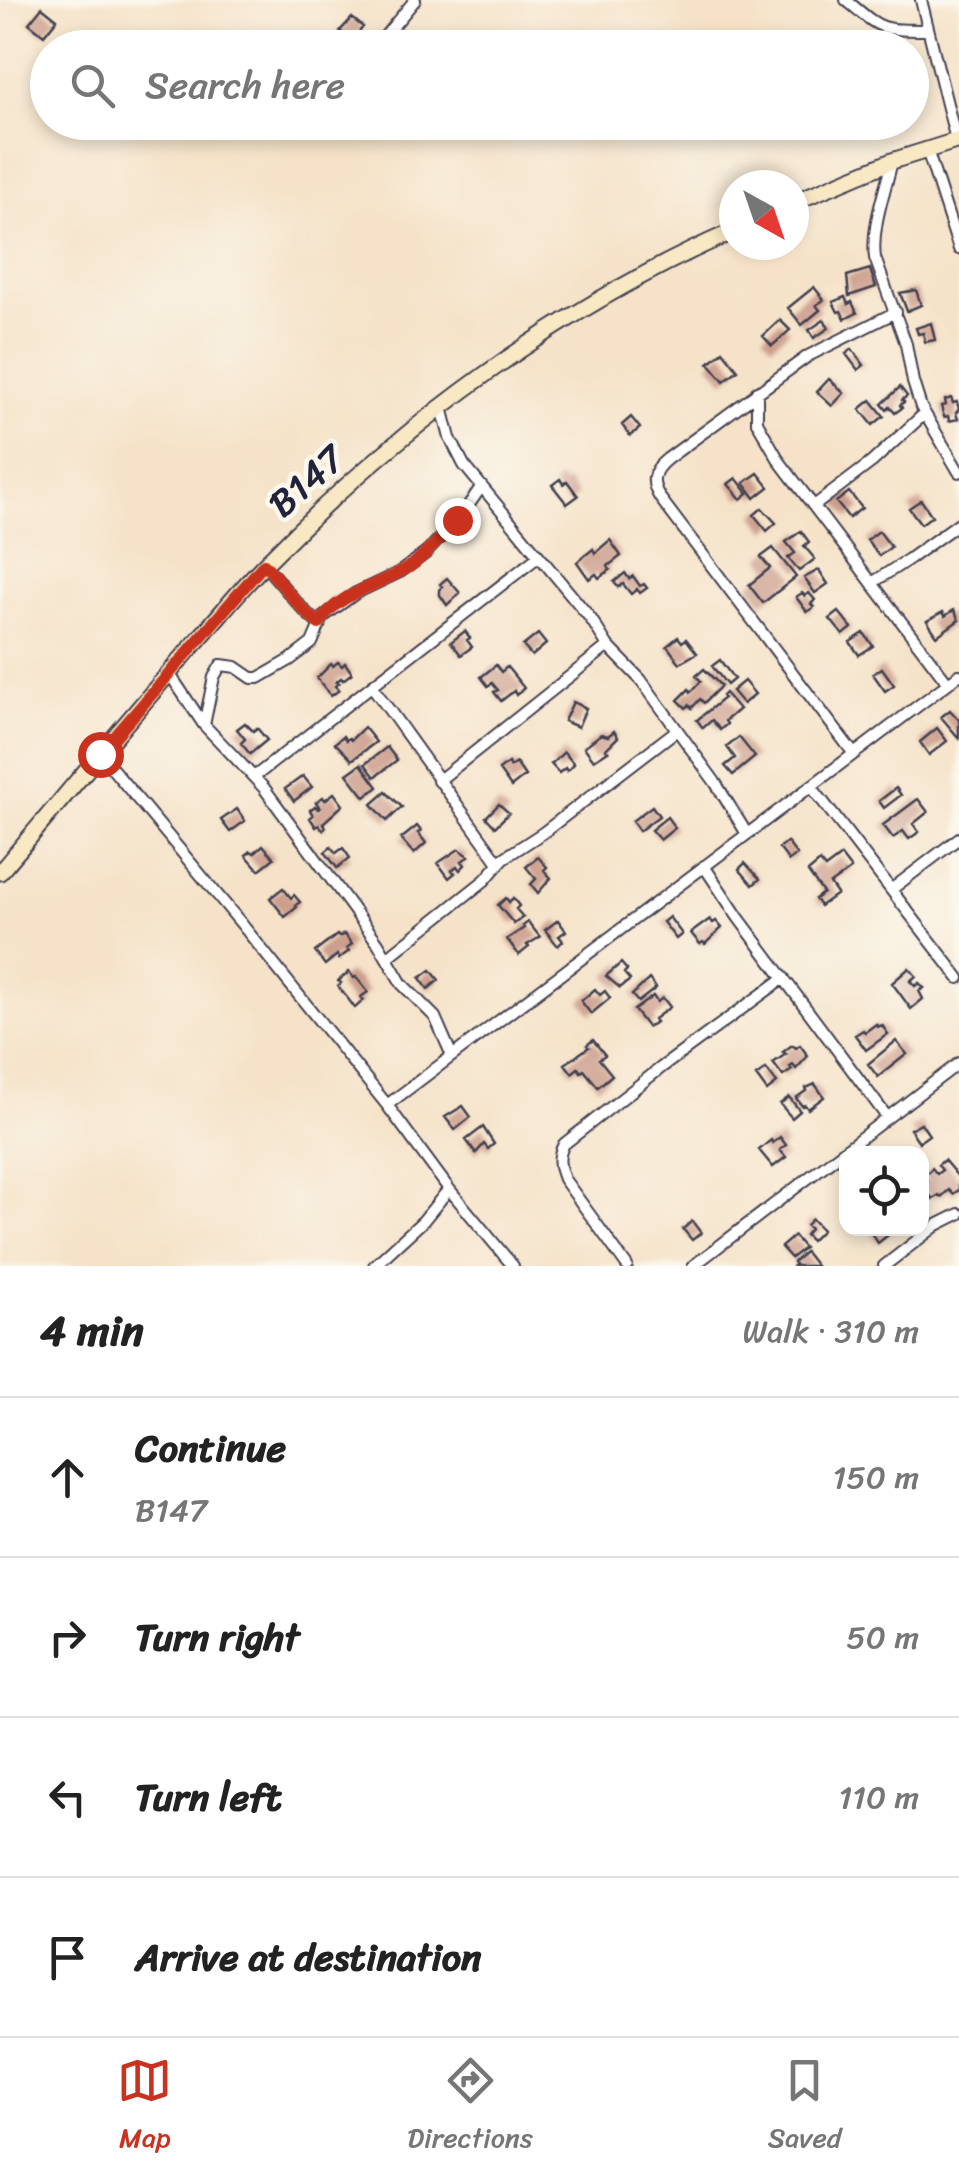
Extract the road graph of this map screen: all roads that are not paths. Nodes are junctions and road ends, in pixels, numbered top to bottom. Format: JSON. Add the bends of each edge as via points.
{"nodes":[{"id":1,"x":415,"y":0,"type":"edge"},
{"id":2,"x":846,"y":0,"type":"edge"},
{"id":3,"x":921,"y":0,"type":"edge"},
{"id":4,"x":390,"y":30,"type":"edge"},
{"id":5,"x":927,"y":30,"type":"joint"},
{"id":6,"x":929,"y":37,"type":"edge"},
{"id":7,"x":958,"y":140,"type":"edge"},
{"id":8,"x":927,"y":150,"type":"junction"},
{"id":9,"x":892,"y":161,"type":"junction"},
{"id":10,"x":809,"y":196,"type":"edge"},
{"id":11,"x":719,"y":237,"type":"edge"},
{"id":12,"x":959,"y":248,"type":"edge"},
{"id":13,"x":896,"y":312,"type":"junction"},
{"id":14,"x":757,"y":392,"type":"junction"},
{"id":15,"x":442,"y":407,"type":"junction"},
{"id":16,"x":924,"y":414,"type":"junction"},
{"id":17,"x":959,"y":472,"type":"edge"},
{"id":18,"x":481,"y":487,"type":"junction"},
{"id":19,"x":814,"y":506,"type":"junction"},
{"id":20,"x":959,"y":523,"type":"edge"},
{"id":21,"x":538,"y":556,"type":"junction"},
{"id":22,"x":264,"y":564,"type":"junction"},
{"id":23,"x":872,"y":582,"type":"junction"},
{"id":24,"x":319,"y":624,"type":"junction"},
{"id":25,"x":608,"y":646,"type":"junction"},
{"id":26,"x":169,"y":672,"type":"junction"},
{"id":27,"x":959,"y":675,"type":"edge"},
{"id":28,"x":948,"y":683,"type":"junction"},
{"id":29,"x":372,"y":686,"type":"junction"},
{"id":30,"x":204,"y":725,"type":"junction"},
{"id":31,"x":677,"y":730,"type":"junction"},
{"id":32,"x":100,"y":754,"type":"junction"},
{"id":33,"x":854,"y":754,"type":"junction"},
{"id":34,"x":254,"y":777,"type":"junction"},
{"id":35,"x":438,"y":780,"type":"junction"},
{"id":36,"x":811,"y":786,"type":"junction"},
{"id":37,"x":747,"y":834,"type":"junction"},
{"id":38,"x":959,"y":838,"type":"edge"},
{"id":39,"x":499,"y":863,"type":"junction"},
{"id":40,"x":704,"y":866,"type":"junction"},
{"id":41,"x":0,"y":872,"type":"edge"},
{"id":42,"x":892,"y":889,"type":"junction"},
{"id":43,"x":388,"y":956,"type":"junction"},
{"id":44,"x":784,"y":978,"type":"junction"},
{"id":45,"x":959,"y":978,"type":"edge"},
{"id":46,"x":452,"y":1056,"type":"junction"},
{"id":47,"x":959,"y":1063,"type":"edge"},
{"id":48,"x":386,"y":1105,"type":"junction"},
{"id":49,"x":887,"y":1117,"type":"junction"},
{"id":50,"x":449,"y":1188,"type":"junction"},
{"id":51,"x":959,"y":1214,"type":"edge"},
{"id":52,"x":374,"y":1266,"type":"edge"},
{"id":53,"x":513,"y":1266,"type":"edge"},
{"id":54,"x":626,"y":1266,"type":"edge"},
{"id":55,"x":693,"y":1266,"type":"edge"},
{"id":56,"x":884,"y":1266,"type":"edge"}],
"edges":[{"from":1,"to":4,"type":"street"},
{"from":2,"to":5,"type":"street","via":[[875,25]]},
{"from":3,"to":5,"type":"street"},
{"from":6,"to":7,"type":"street"},
{"from":7,"to":8,"type":"main road"},
{"from":8,"to":9,"type":"main road"},
{"from":8,"to":12,"type":"street"},
{"from":9,"to":10,"type":"main road"},
{"from":9,"to":13,"type":"street","via":[[874,246]]},
{"from":11,"to":15,"type":"main road","name":"B147","number":"B147","via":[[541,336]]},
{"from":13,"to":14,"type":"street","via":[[808,356]]},
{"from":13,"to":16,"type":"street"},
{"from":14,"to":19,"type":"street","via":[[760,428]]},
{"from":14,"to":33,"type":"street","via":[[660,464],[652,484]]},
{"from":15,"to":18,"type":"street","via":[[454,447]]},
{"from":15,"to":22,"type":"main road","name":"B147","number":"B147"},
{"from":16,"to":17,"type":"street"},
{"from":16,"to":19,"type":"street"},
{"from":18,"to":21,"type":"street"},
{"from":18,"to":24,"type":"street","via":[[421,558],[356,592]]},
{"from":19,"to":23,"type":"street"},
{"from":20,"to":23,"type":"street"},
{"from":21,"to":25,"type":"street"},
{"from":21,"to":29,"type":"street"},
{"from":22,"to":24,"type":"street"},
{"from":22,"to":26,"type":"main road","name":"B147","number":"B147"},
{"from":23,"to":28,"type":"street"},
{"from":24,"to":30,"type":"street","via":[[312,643],[264,677],[222,665]]},
{"from":25,"to":31,"type":"street"},
{"from":25,"to":35,"type":"street"},
{"from":26,"to":30,"type":"street"},
{"from":26,"to":32,"type":"main road","name":"B147","number":"B147"},
{"from":27,"to":28,"type":"street"},
{"from":28,"to":33,"type":"street"},
{"from":29,"to":34,"type":"street"},
{"from":29,"to":35,"type":"street"},
{"from":30,"to":34,"type":"street"},
{"from":31,"to":37,"type":"street"},
{"from":31,"to":39,"type":"street"},
{"from":32,"to":41,"type":"main road","name":"B147","number":"B147"},
{"from":32,"to":48,"type":"street"},
{"from":33,"to":36,"type":"street"},
{"from":34,"to":43,"type":"street"},
{"from":35,"to":39,"type":"street"},
{"from":36,"to":37,"type":"street"},
{"from":36,"to":42,"type":"street"},
{"from":37,"to":40,"type":"street"},
{"from":38,"to":42,"type":"street"},
{"from":39,"to":43,"type":"street"},
{"from":40,"to":44,"type":"street"},
{"from":40,"to":46,"type":"street"},
{"from":42,"to":45,"type":"street"},
{"from":43,"to":46,"type":"street","via":[[402,984],[435,1017]]},
{"from":44,"to":49,"type":"street"},
{"from":44,"to":54,"type":"street","via":[[564,1144],[564,1178]]},
{"from":46,"to":48,"type":"street"},
{"from":47,"to":49,"type":"street"},
{"from":48,"to":50,"type":"street"},
{"from":49,"to":55,"type":"street"},
{"from":50,"to":52,"type":"street"},
{"from":50,"to":53,"type":"street"},
{"from":51,"to":56,"type":"street"}]}
